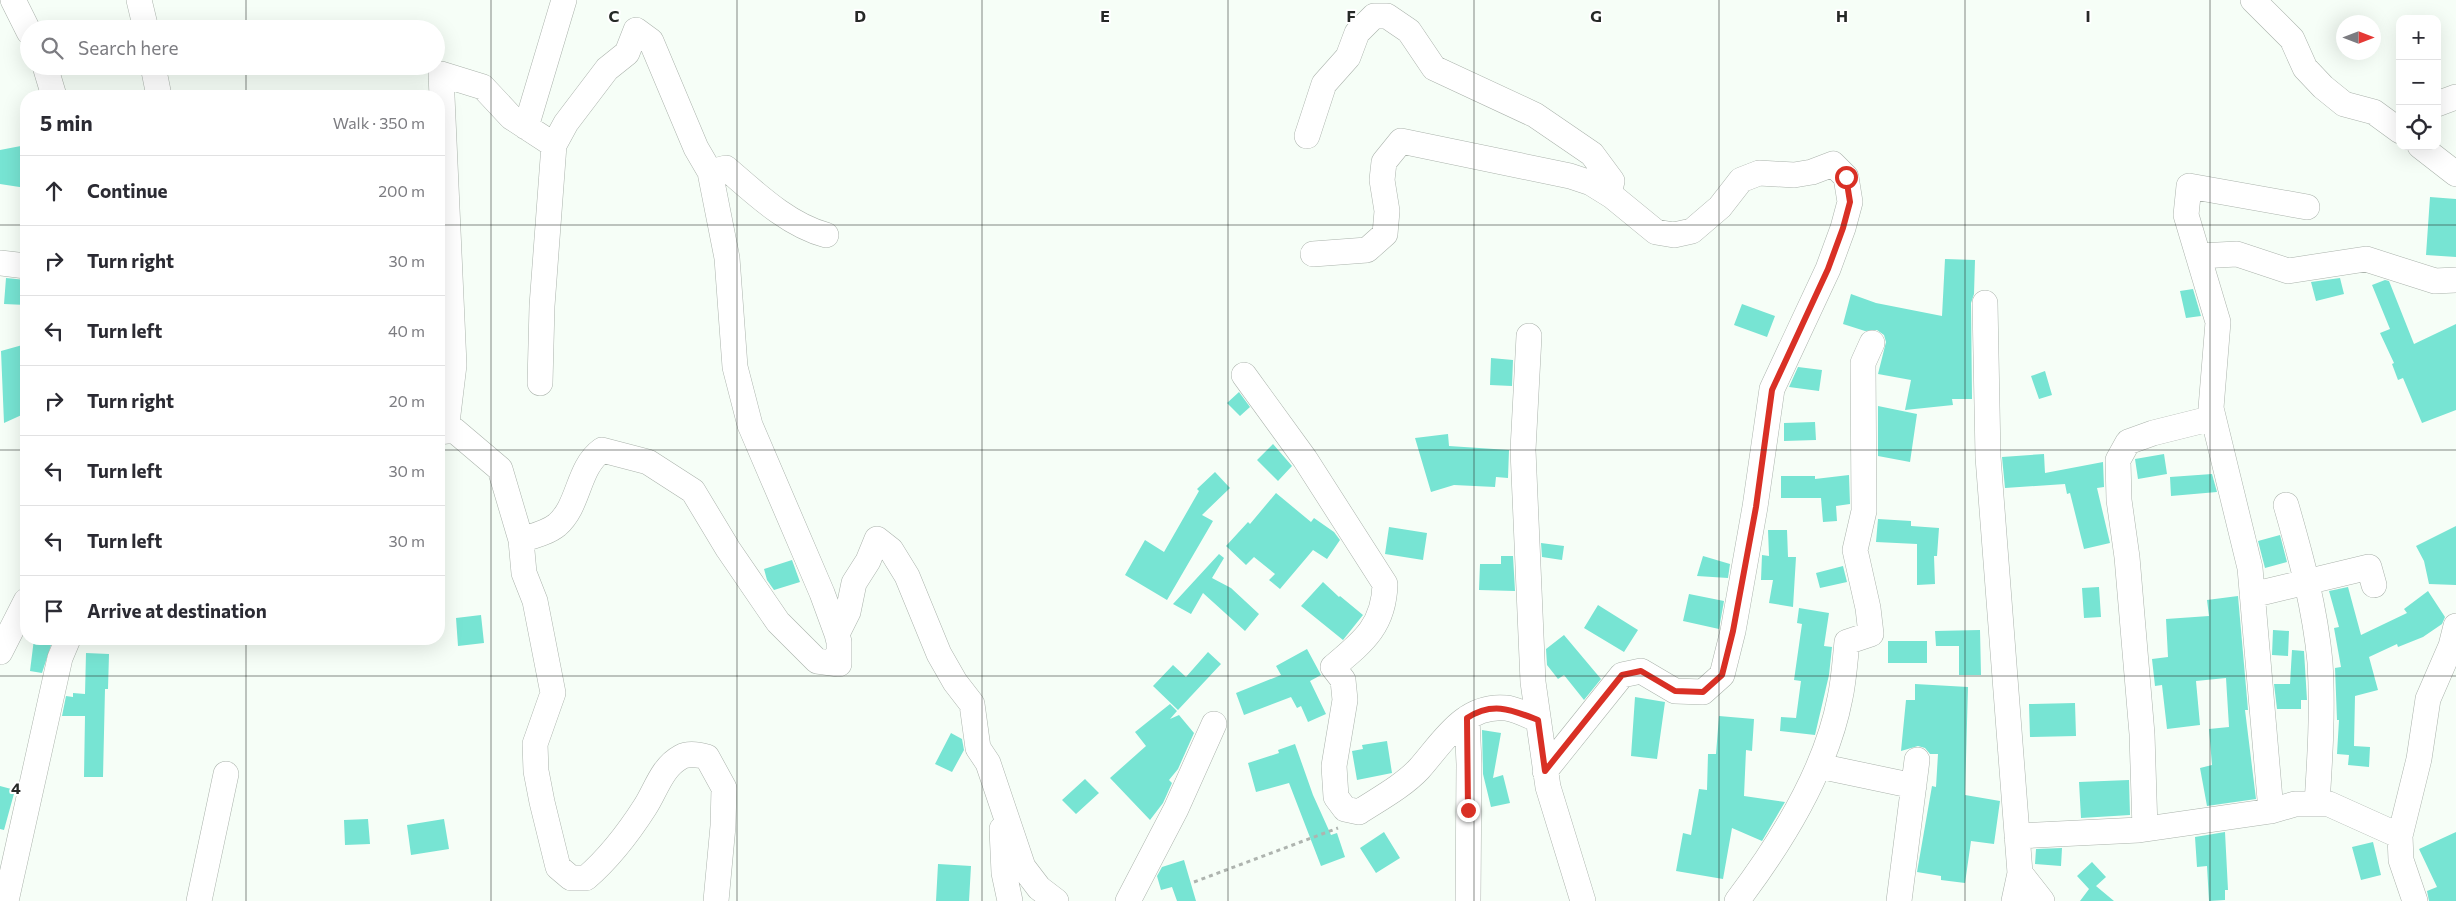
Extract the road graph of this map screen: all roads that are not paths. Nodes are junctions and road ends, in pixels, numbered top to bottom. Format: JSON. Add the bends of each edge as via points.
{"nodes":[{"id":1,"x":13,"y":0,"type":"edge"},
{"id":2,"x":139,"y":0,"type":"edge"},
{"id":3,"x":564,"y":0,"type":"edge"},
{"id":4,"x":2253,"y":0,"type":"edge"},
{"id":5,"x":23,"y":20,"type":"edge"},
{"id":6,"x":144,"y":20,"type":"edge"},
{"id":7,"x":48,"y":75,"type":"edge"},
{"id":8,"x":155,"y":75,"type":"edge"},
{"id":9,"x":441,"y":75,"type":"edge"},
{"id":10,"x":444,"y":75,"type":"edge"},
{"id":11,"x":52,"y":90,"type":"edge"},
{"id":12,"x":158,"y":90,"type":"edge"},
{"id":13,"x":442,"y":90,"type":"edge"},
{"id":14,"x":2456,"y":97,"type":"edge"},
{"id":15,"x":2441,"y":103,"type":"edge"},
{"id":16,"x":2396,"y":123,"type":"edge"},
{"id":17,"x":526,"y":127,"type":"junction"},
{"id":18,"x":1307,"y":136,"type":"dead end"},
{"id":19,"x":554,"y":145,"type":"junction"},
{"id":20,"x":2425,"y":150,"type":"edge"},
{"id":21,"x":445,"y":163,"type":"edge"},
{"id":22,"x":710,"y":172,"type":"junction"},
{"id":23,"x":2456,"y":174,"type":"edge"},
{"id":24,"x":1609,"y":194,"type":"junction"},
{"id":25,"x":2307,"y":207,"type":"dead end"},
{"id":26,"x":826,"y":235,"type":"dead end"},
{"id":27,"x":1313,"y":254,"type":"dead end"},
{"id":28,"x":2199,"y":256,"type":"junction"},
{"id":29,"x":0,"y":263,"type":"edge"},
{"id":30,"x":20,"y":265,"type":"edge"},
{"id":31,"x":2456,"y":280,"type":"edge"},
{"id":32,"x":1986,"y":303,"type":"dead end"},
{"id":33,"x":1529,"y":336,"type":"dead end"},
{"id":34,"x":1872,"y":343,"type":"dead end"},
{"id":35,"x":1244,"y":375,"type":"dead end"},
{"id":36,"x":540,"y":383,"type":"dead end"},
{"id":37,"x":445,"y":415,"type":"edge"},
{"id":38,"x":2213,"y":418,"type":"junction"},
{"id":39,"x":445,"y":432,"type":"edge"},
{"id":40,"x":2286,"y":505,"type":"dead end"},
{"id":41,"x":521,"y":540,"type":"junction"},
{"id":42,"x":2307,"y":581,"type":"junction"},
{"id":43,"x":2374,"y":585,"type":"dead end"},
{"id":44,"x":2252,"y":595,"type":"junction"},
{"id":45,"x":20,"y":612,"type":"edge"},
{"id":46,"x":837,"y":634,"type":"junction"},
{"id":47,"x":2454,"y":642,"type":"edge"},
{"id":48,"x":65,"y":645,"type":"edge"},
{"id":49,"x":0,"y":650,"type":"edge"},
{"id":50,"x":1467,"y":718,"type":"junction"},
{"id":51,"x":1538,"y":720,"type":"junction"},
{"id":52,"x":1214,"y":724,"type":"dead end"},
{"id":53,"x":1917,"y":760,"type":"dead end"},
{"id":54,"x":1819,"y":766,"type":"junction"},
{"id":55,"x":1545,"y":771,"type":"junction"},
{"id":56,"x":226,"y":774,"type":"dead end"},
{"id":57,"x":1914,"y":786,"type":"junction"},
{"id":58,"x":2317,"y":804,"type":"junction"},
{"id":59,"x":2271,"y":811,"type":"junction"},
{"id":60,"x":1005,"y":814,"type":"junction"},
{"id":61,"x":2145,"y":829,"type":"junction"},
{"id":62,"x":2016,"y":836,"type":"junction"},
{"id":63,"x":2400,"y":836,"type":"junction"},
{"id":64,"x":2020,"y":873,"type":"junction"},
{"id":65,"x":6,"y":901,"type":"edge"},
{"id":66,"x":199,"y":901,"type":"edge"},
{"id":67,"x":716,"y":901,"type":"edge"},
{"id":68,"x":1010,"y":901,"type":"edge"},
{"id":69,"x":1056,"y":901,"type":"edge"},
{"id":70,"x":1128,"y":901,"type":"edge"},
{"id":71,"x":1468,"y":901,"type":"edge"},
{"id":72,"x":1583,"y":901,"type":"edge"},
{"id":73,"x":1737,"y":901,"type":"edge"},
{"id":74,"x":1899,"y":901,"type":"edge"},
{"id":75,"x":2014,"y":901,"type":"edge"},
{"id":76,"x":2042,"y":901,"type":"edge"},
{"id":77,"x":2415,"y":901,"type":"edge"}],
"edges":[{"from":1,"to":5,"type":"street"},
{"from":2,"to":6,"type":"street"},
{"from":3,"to":17,"type":"street"},
{"from":4,"to":16,"type":"street","via":[[2292,39],[2305,68],[2323,88],[2344,104],[2374,112]]},
{"from":7,"to":11,"type":"street"},
{"from":8,"to":12,"type":"street"},
{"from":9,"to":13,"type":"street"},
{"from":10,"to":17,"type":"street","via":[[483,88],[511,117]]},
{"from":14,"to":15,"type":"street"},
{"from":17,"to":19,"type":"street"},
{"from":18,"to":24,"type":"street","via":[[1324,84],[1348,58],[1357,32],[1374,16],[1387,16],[1409,31],[1434,68],[1535,115],[1592,154],[1612,181]]},
{"from":19,"to":22,"type":"street","via":[[566,123],[607,69],[627,53],[636,30],[651,41],[696,148]]},
{"from":19,"to":36,"type":"street","via":[[542,306]]},
{"from":20,"to":23,"type":"street"},
{"from":21,"to":37,"type":"street","via":[[454,364]]},
{"from":22,"to":26,"type":"street","via":[[726,168],[764,200],[814,232]]},
{"from":22,"to":46,"type":"street","via":[[727,258],[735,367],[750,425]]},
{"from":24,"to":27,"type":"street","via":[[1570,176],[1401,141],[1384,162],[1385,234],[1368,250]]},
{"from":24,"to":55,"type":"street","via":[[1656,232],[1674,235],[1692,230],[1720,207],[1741,180],[1759,173],[1794,175],[1833,164],[1846,177],[1850,202],[1828,269],[1772,390],[1756,507],[1722,675],[1703,692],[1675,691],[1641,671],[1622,675]]},
{"from":25,"to":28,"type":"street","via":[[2189,186],[2186,215]]},
{"from":28,"to":31,"type":"street","via":[[2237,254],[2288,271],[2366,259],[2435,281]]},
{"from":28,"to":38,"type":"street","via":[[2218,322],[2210,408]]},
{"from":29,"to":30,"type":"street"},
{"from":32,"to":62,"type":"street","via":[[1988,458]]},
{"from":33,"to":51,"type":"street","via":[[1523,450],[1533,682]]},
{"from":34,"to":54,"type":"street","via":[[1863,363],[1864,511],[1855,550],[1871,634],[1847,642],[1840,700]]},
{"from":35,"to":50,"type":"street","via":[[1305,459],[1386,584],[1378,622],[1359,646],[1333,667],[1343,680],[1345,700],[1334,766],[1336,797],[1345,809],[1359,812],[1417,770],[1450,730]]},
{"from":38,"to":44,"type":"street","via":[[2250,568]]},
{"from":38,"to":61,"type":"street","via":[[2128,442],[2118,460],[2142,734]]},
{"from":39,"to":41,"type":"street","via":[[454,430],[500,469]]},
{"from":40,"to":42,"type":"street"},
{"from":41,"to":46,"type":"street","via":[[557,525],[570,506],[591,458],[602,450],[648,462],[694,491],[728,549],[778,622],[817,661],[839,664]]},
{"from":41,"to":67,"type":"street","via":[[524,573],[535,601],[553,693],[535,744],[558,867],[571,878],[586,878],[645,807],[673,763],[682,756],[698,754],[708,757],[724,788]]},
{"from":42,"to":43,"type":"street","via":[[2369,567]]},
{"from":42,"to":44,"type":"street"},
{"from":42,"to":58,"type":"street","via":[[2320,662],[2321,739]]},
{"from":44,"to":59,"type":"street"},
{"from":45,"to":49,"type":"street"},
{"from":46,"to":60,"type":"street","via":[[848,612],[854,583],[877,539],[891,550],[907,576],[939,654],[972,704],[978,748],[988,763]]},
{"from":47,"to":63,"type":"street","via":[[2428,699],[2419,759]]},
{"from":48,"to":65,"type":"street"},
{"from":50,"to":51,"type":"street","via":[[1480,710],[1507,708]]},
{"from":50,"to":71,"type":"street"},
{"from":51,"to":55,"type":"street"},
{"from":52,"to":70,"type":"street","via":[[1176,809]]},
{"from":53,"to":57,"type":"street"},
{"from":54,"to":57,"type":"street"},
{"from":54,"to":73,"type":"street","via":[[1770,857]]},
{"from":55,"to":72,"type":"street"},
{"from":56,"to":66,"type":"street"},
{"from":57,"to":74,"type":"street"},
{"from":58,"to":59,"type":"street","via":[[2295,804]]},
{"from":58,"to":63,"type":"street","via":[[2329,804]]},
{"from":59,"to":61,"type":"street"},
{"from":60,"to":68,"type":"street","via":[[1001,836]]},
{"from":60,"to":69,"type":"street","via":[[1023,867],[1038,888]]},
{"from":61,"to":62,"type":"street"},
{"from":62,"to":64,"type":"street"},
{"from":63,"to":77,"type":"street","via":[[2402,860]]},
{"from":64,"to":75,"type":"street"},
{"from":64,"to":76,"type":"street"}]}
